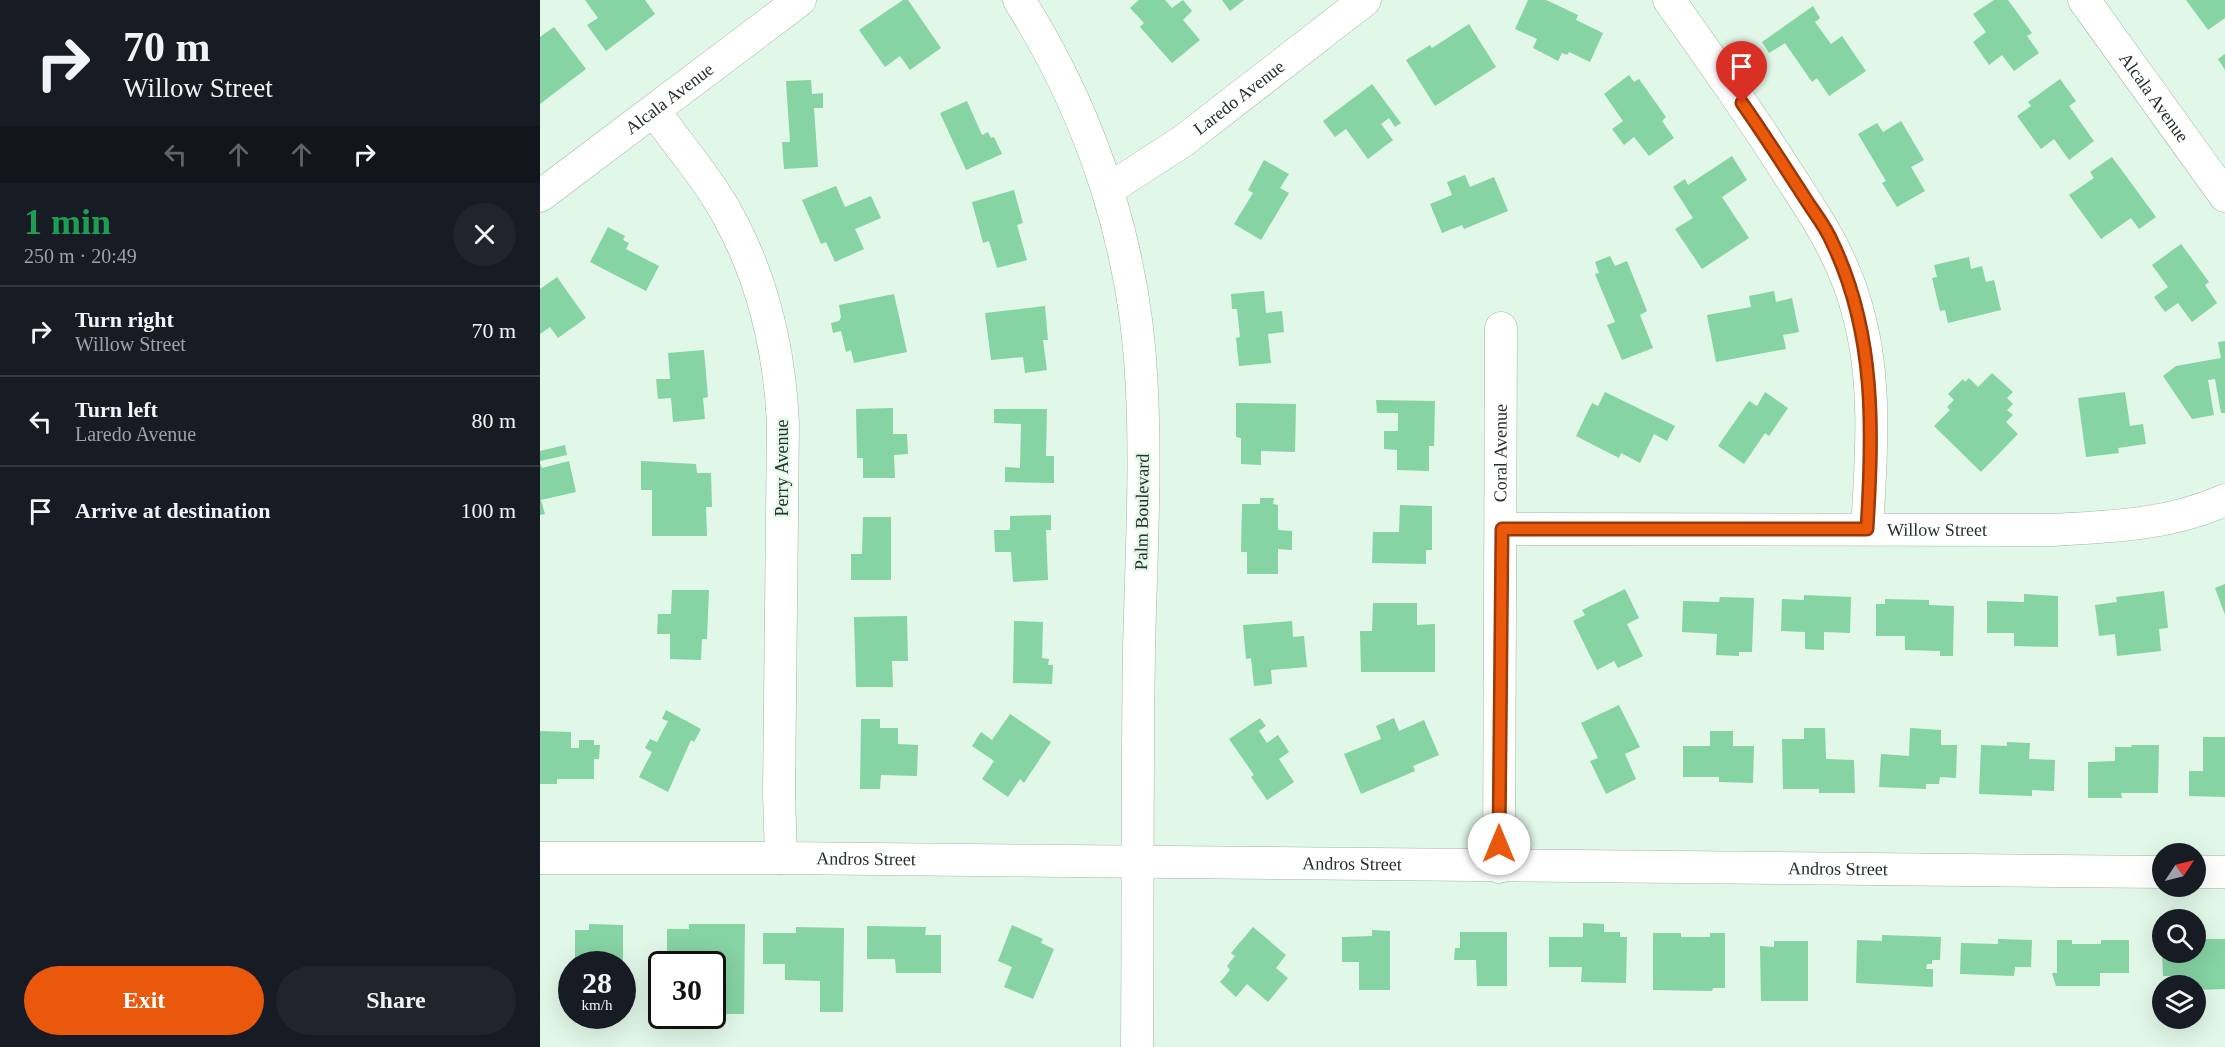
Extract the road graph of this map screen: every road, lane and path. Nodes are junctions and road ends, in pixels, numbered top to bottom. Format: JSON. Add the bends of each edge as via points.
{"nodes":[{"id":1,"x":800,"y":0,"type":"edge"},
{"id":2,"x":1019,"y":0,"type":"edge"},
{"id":3,"x":1365,"y":0,"type":"edge"},
{"id":4,"x":1669,"y":0,"type":"edge"},
{"id":5,"x":2084,"y":0,"type":"edge"},
{"id":6,"x":654,"y":111,"type":"junction"},
{"id":7,"x":1109,"y":189,"type":"junction"},
{"id":8,"x":540,"y":196,"type":"edge"},
{"id":9,"x":2225,"y":196,"type":"edge"},
{"id":10,"x":1501,"y":328,"type":"dead end"},
{"id":11,"x":2225,"y":500,"type":"edge"},
{"id":12,"x":1502,"y":529,"type":"junction"},
{"id":13,"x":1867,"y":529,"type":"junction"},
{"id":14,"x":540,"y":858,"type":"edge"},
{"id":15,"x":781,"y":858,"type":"junction"},
{"id":16,"x":1137,"y":861,"type":"junction"},
{"id":17,"x":1499,"y":867,"type":"junction"},
{"id":18,"x":2152,"y":872,"type":"edge"},
{"id":19,"x":2206,"y":872,"type":"edge"},
{"id":20,"x":2225,"y":872,"type":"edge"},
{"id":21,"x":1137,"y":1047,"type":"edge"}],
"edges":[{"from":1,"to":6,"type":"street","name":"Alcala Avenue"},
{"from":2,"to":7,"type":"street","name":"Palm Boulevard","via":[[1077,108]]},
{"from":3,"to":7,"type":"street","name":"Laredo Avenue","via":[[1183,141]]},
{"from":4,"to":13,"type":"street","via":[[1831,239],[1849,281],[1861,321],[1869,372]]},
{"from":5,"to":9,"type":"street","name":"Alcala Avenue"},
{"from":6,"to":8,"type":"street","name":"Alcala Avenue"},
{"from":6,"to":15,"type":"street","name":"Perry Avenue","via":[[714,193],[755,275],[771,324],[783,423],[778,794]]},
{"from":7,"to":16,"type":"street","name":"Palm Boulevard","via":[[1131,281],[1142,390]]},
{"from":10,"to":12,"type":"street","name":"Coral Avenue"},
{"from":11,"to":13,"type":"street","name":"Willow Street","via":[[2174,518],[2126,526],[2050,530]]},
{"from":12,"to":13,"type":"street","name":"Willow Street"},
{"from":12,"to":17,"type":"street","name":"Coral Avenue"},
{"from":14,"to":15,"type":"street","name":"Andros Street"},
{"from":15,"to":16,"type":"street","name":"Andros Street"},
{"from":16,"to":17,"type":"street","name":"Andros Street"},
{"from":16,"to":21,"type":"street","name":"Palm Boulevard"},
{"from":17,"to":18,"type":"street","name":"Andros Street"},
{"from":19,"to":20,"type":"street"}]}
